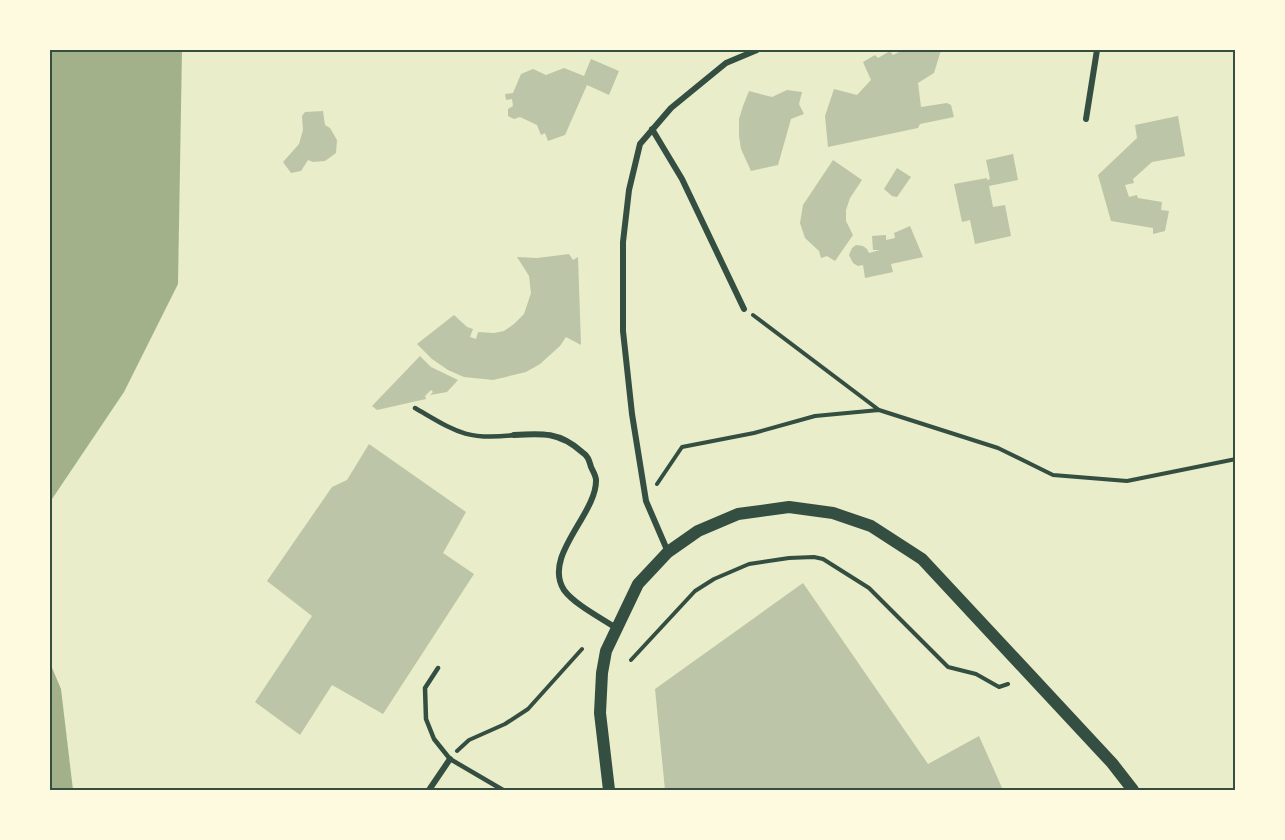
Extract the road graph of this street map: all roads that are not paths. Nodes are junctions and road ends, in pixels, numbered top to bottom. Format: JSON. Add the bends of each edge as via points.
{"nodes":[{"id":1,"x":757,"y":50,"type":"edge"},
{"id":2,"x":1097,"y":50,"type":"edge"},
{"id":3,"x":1086,"y":119,"type":"dead end"},
{"id":4,"x":652,"y":129,"type":"junction"},
{"id":5,"x":744,"y":309,"type":"road end"},
{"id":6,"x":415,"y":408,"type":"dead end"},
{"id":7,"x":514,"y":435,"type":"joint"},
{"id":8,"x":668,"y":552,"type":"junction"},
{"id":9,"x":616,"y":628,"type":"junction"},
{"id":10,"x":438,"y":668,"type":"dead end"},
{"id":11,"x":450,"y":759,"type":"junction"},
{"id":12,"x":429,"y":790,"type":"edge"},
{"id":13,"x":503,"y":790,"type":"edge"},
{"id":14,"x":609,"y":790,"type":"edge"},
{"id":15,"x":1133,"y":790,"type":"edge"}],
"edges":[{"from":1,"to":4,"type":"street","via":[[726,63],[671,108]]},
{"from":2,"to":3,"type":"street"},
{"from":4,"to":5,"type":"street","via":[[682,179]]},
{"from":4,"to":8,"type":"street","via":[[640,144],[629,190],[623,242],[623,332],[646,501]]},
{"from":6,"to":7,"type":"lane","via":[[466,435]]},
{"from":7,"to":9,"type":"street","via":[[545,433],[571,442],[588,456],[596,479],[591,501],[558,566],[564,589]]},
{"from":8,"to":9,"type":"main road","via":[[638,584]]},
{"from":8,"to":15,"type":"main road","via":[[698,531],[738,514],[789,507],[833,513],[871,526],[922,559]]},
{"from":9,"to":14,"type":"main road","via":[[606,651],[600,713]]},
{"from":10,"to":11,"type":"lane","via":[[425,688],[426,719],[434,739]]},
{"from":11,"to":12,"type":"street"},
{"from":11,"to":13,"type":"lane"}]}
